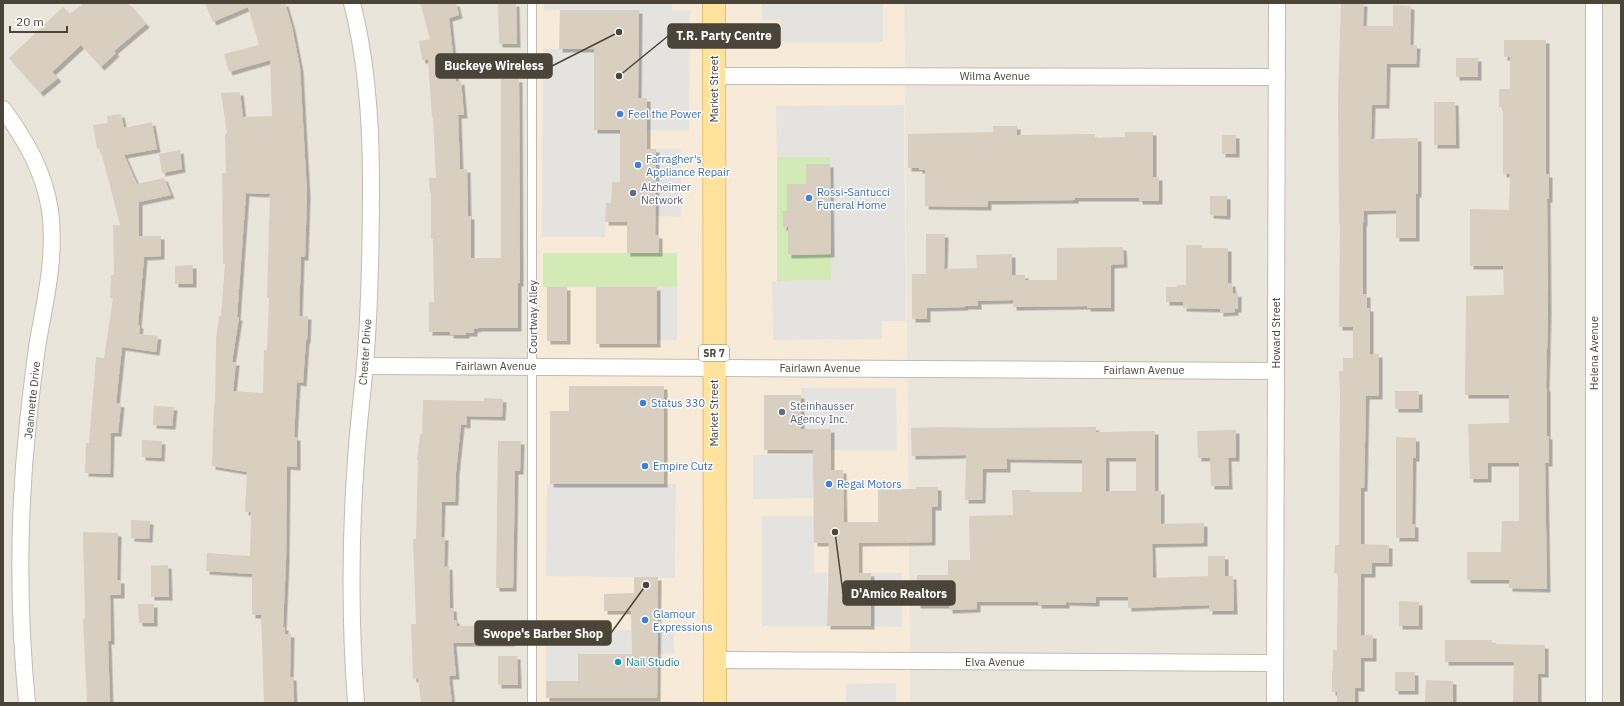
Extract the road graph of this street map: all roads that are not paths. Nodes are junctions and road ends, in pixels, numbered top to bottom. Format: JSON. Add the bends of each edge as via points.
{"nodes":[{"id":1,"x":352,"y":3,"type":"edge"},
{"id":2,"x":532,"y":3,"type":"edge"},
{"id":3,"x":714,"y":3,"type":"edge"},
{"id":4,"x":1277,"y":3,"type":"edge"},
{"id":5,"x":1594,"y":3,"type":"edge"},
{"id":6,"x":714,"y":76,"type":"junction"},
{"id":7,"x":1276,"y":77,"type":"junction"},
{"id":8,"x":3,"y":109,"type":"edge"},
{"id":9,"x":365,"y":366,"type":"junction"},
{"id":10,"x":533,"y":366,"type":"junction"},
{"id":11,"x":714,"y":368,"type":"junction"},
{"id":12,"x":1276,"y":371,"type":"junction"},
{"id":13,"x":715,"y":660,"type":"junction"},
{"id":14,"x":1275,"y":663,"type":"junction"},
{"id":15,"x":27,"y":703,"type":"edge"},
{"id":16,"x":356,"y":703,"type":"edge"},
{"id":17,"x":532,"y":703,"type":"edge"},
{"id":18,"x":715,"y":703,"type":"edge"},
{"id":19,"x":1275,"y":703,"type":"edge"},
{"id":20,"x":1594,"y":703,"type":"edge"}],
"edges":[{"from":1,"to":9,"type":"street","name":"Chester Drive","via":[[367,84],[371,146],[371,269]]},
{"from":2,"to":10,"type":"lane","name":"Courtway Alley"},
{"from":3,"to":6,"type":"main road","name":"Market Street","number":"SR 7"},
{"from":4,"to":7,"type":"street","name":"Howard Street"},
{"from":5,"to":20,"type":"street","name":"Helena Avenue"},
{"from":6,"to":7,"type":"street","name":"Wilma Avenue"},
{"from":6,"to":11,"type":"main road","name":"Market Street","number":"SR 7"},
{"from":7,"to":12,"type":"street","name":"Howard Street"},
{"from":8,"to":15,"type":"street","name":"Jeannette Drive","via":[[19,130],[38,169],[47,198],[52,235],[51,262],[28,424],[22,506],[21,581]]},
{"from":9,"to":10,"type":"street","name":"Fairlawn Avenue"},
{"from":9,"to":16,"type":"street","name":"Chester Drive","via":[[352,514],[352,646]]},
{"from":10,"to":11,"type":"street","name":"Fairlawn Avenue"},
{"from":10,"to":17,"type":"lane","name":"Courtway Alley"},
{"from":11,"to":12,"type":"street","name":"Fairlawn Avenue"},
{"from":11,"to":13,"type":"main road","name":"Market Street","number":"SR 7"},
{"from":12,"to":14,"type":"street","name":"Howard Street"},
{"from":13,"to":14,"type":"street","name":"Elva Avenue"},
{"from":13,"to":18,"type":"main road","name":"Market Street","number":"SR 7"},
{"from":14,"to":19,"type":"street","name":"Howard Street"}]}
